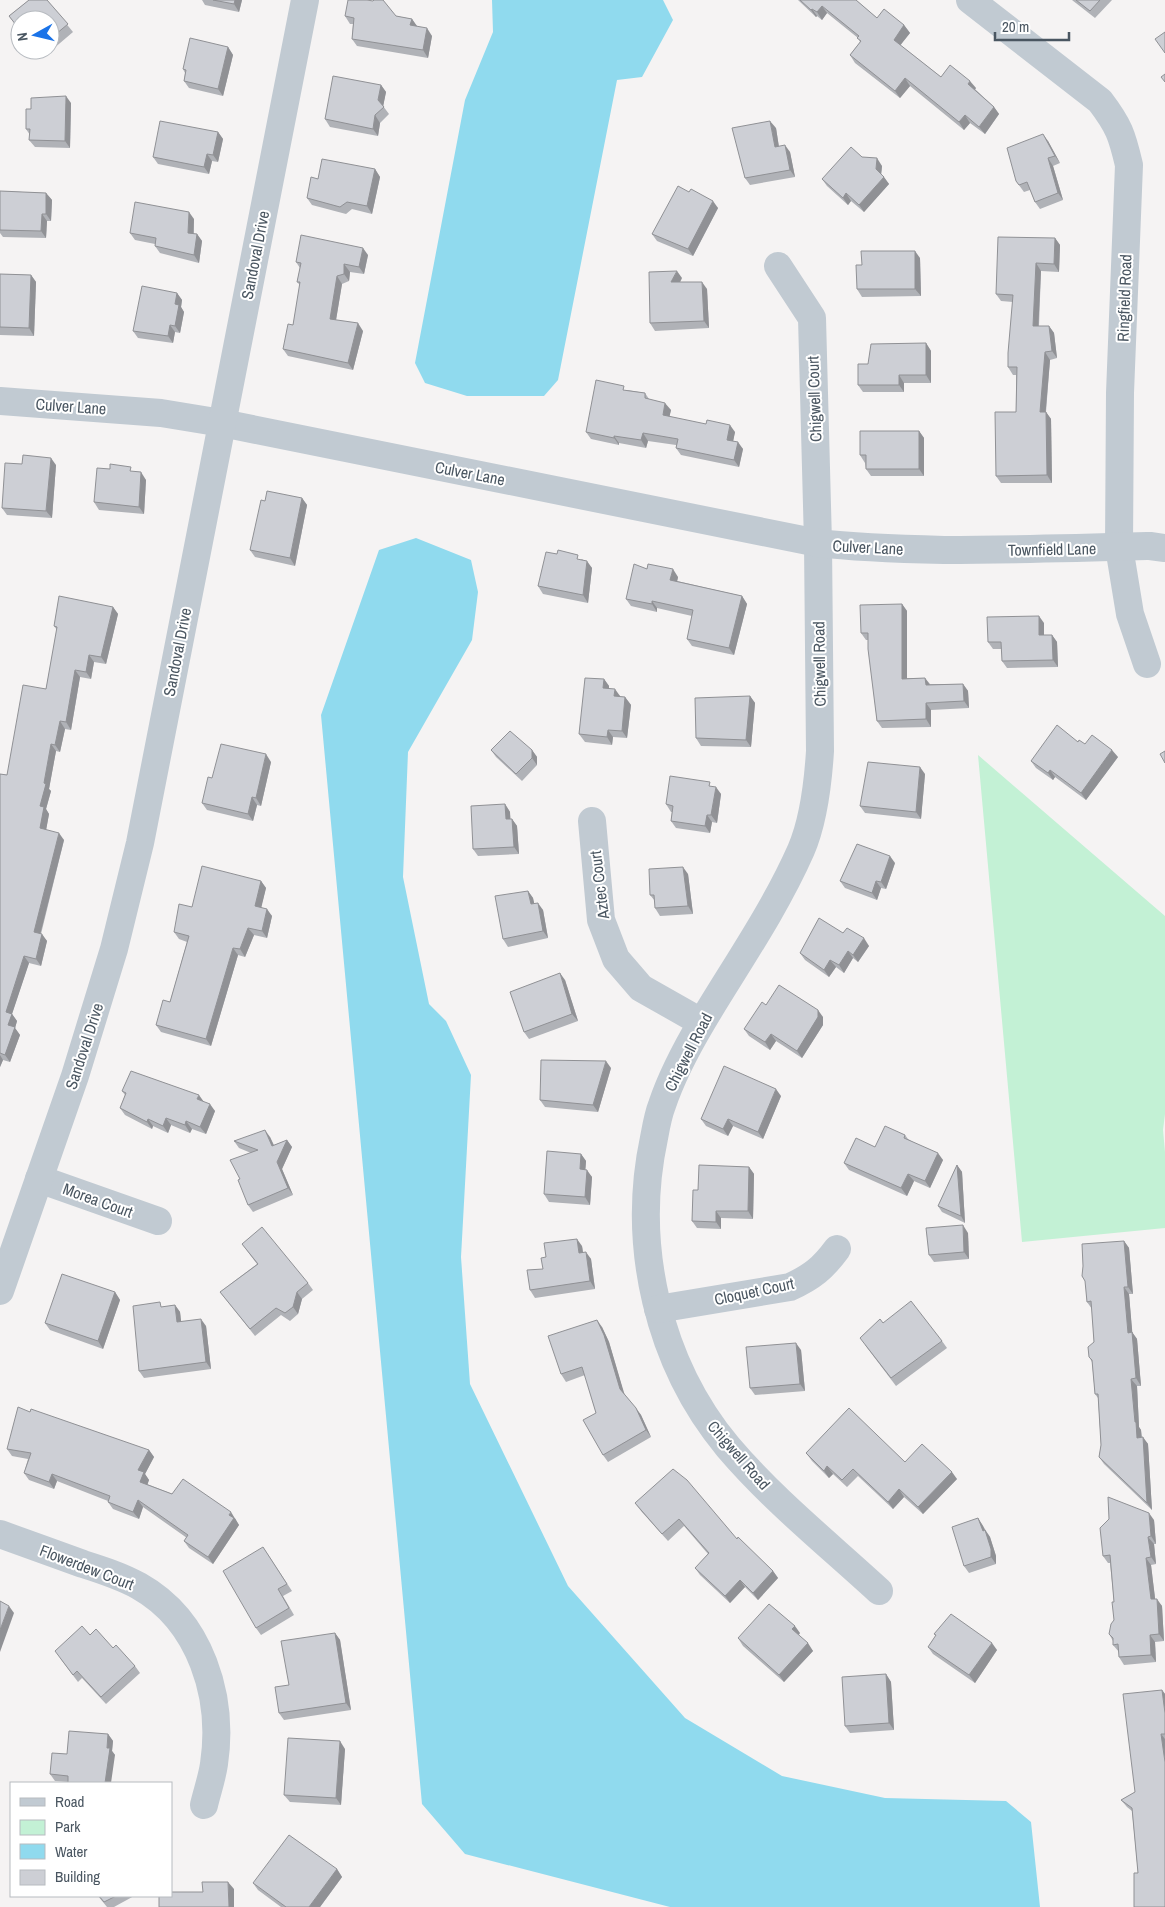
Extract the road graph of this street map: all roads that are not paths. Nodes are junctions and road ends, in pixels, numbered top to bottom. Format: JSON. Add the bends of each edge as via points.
{"nodes":[{"id":1,"x":305,"y":0,"type":"edge"},
{"id":2,"x":977,"y":2,"type":"edge"},
{"id":3,"x":778,"y":266,"type":"dead end"},
{"id":4,"x":0,"y":401,"type":"edge"},
{"id":5,"x":222,"y":424,"type":"junction"},
{"id":6,"x":818,"y":543,"type":"junction"},
{"id":7,"x":1119,"y":547,"type":"junction"},
{"id":8,"x":1165,"y":548,"type":"edge"},
{"id":9,"x":940,"y":550,"type":"joint"},
{"id":10,"x":1147,"y":664,"type":"dead end"},
{"id":11,"x":592,"y":821,"type":"dead end"},
{"id":12,"x":701,"y":1022,"type":"junction"},
{"id":13,"x":39,"y":1179,"type":"junction"},
{"id":14,"x":158,"y":1221,"type":"dead end"},
{"id":15,"x":837,"y":1249,"type":"dead end"},
{"id":16,"x":0,"y":1291,"type":"edge"},
{"id":17,"x":658,"y":1309,"type":"junction"},
{"id":18,"x":0,"y":1534,"type":"edge"},
{"id":19,"x":879,"y":1591,"type":"dead end"},
{"id":20,"x":204,"y":1805,"type":"dead end"}],
"edges":[{"from":1,"to":5,"type":"street","name":"Sandoval Drive"},
{"from":2,"to":7,"type":"street","name":"Ringfield Road","via":[[1100,101],[1123,137],[1129,165],[1120,393]]},
{"from":3,"to":6,"type":"street","name":"Chigwell Court","via":[[812,318]]},
{"from":4,"to":5,"type":"street","name":"Culver Lane","via":[[161,413]]},
{"from":5,"to":6,"type":"street","name":"Culver Lane"},
{"from":5,"to":13,"type":"street","name":"Sandoval Drive","via":[[140,843],[117,940],[76,1076]]},
{"from":6,"to":9,"type":"street","name":"Culver Lane","via":[[860,548]]},
{"from":6,"to":12,"type":"street","name":"Chigwell Road","via":[[820,751],[810,820],[802,849],[764,923]]},
{"from":7,"to":8,"type":"street","name":"Townfield Lane"},
{"from":7,"to":9,"type":"street","name":"Townfield Lane"},
{"from":7,"to":10,"type":"street","name":"Ringfield Road","via":[[1130,614]]},
{"from":11,"to":12,"type":"street","name":"Aztec Court","via":[[601,920],[616,959],[641,988]]},
{"from":12,"to":17,"type":"street","name":"Chigwell Road","via":[[676,1068],[661,1107],[649,1162],[645,1210],[648,1257]]},
{"from":13,"to":14,"type":"street","name":"Morea Court"},
{"from":13,"to":16,"type":"street","name":"Sandoval Drive"},
{"from":15,"to":17,"type":"street","name":"Cloquet Court","via":[[827,1263],[810,1277],[790,1286]]},
{"from":17,"to":19,"type":"street","name":"Chigwell Road","via":[[680,1371],[728,1447],[776,1498]]},
{"from":18,"to":20,"type":"street","name":"Flowerdew Court","via":[[140,1587],[164,1603],[184,1624],[208,1672],[215,1705],[214,1766]]}]}
